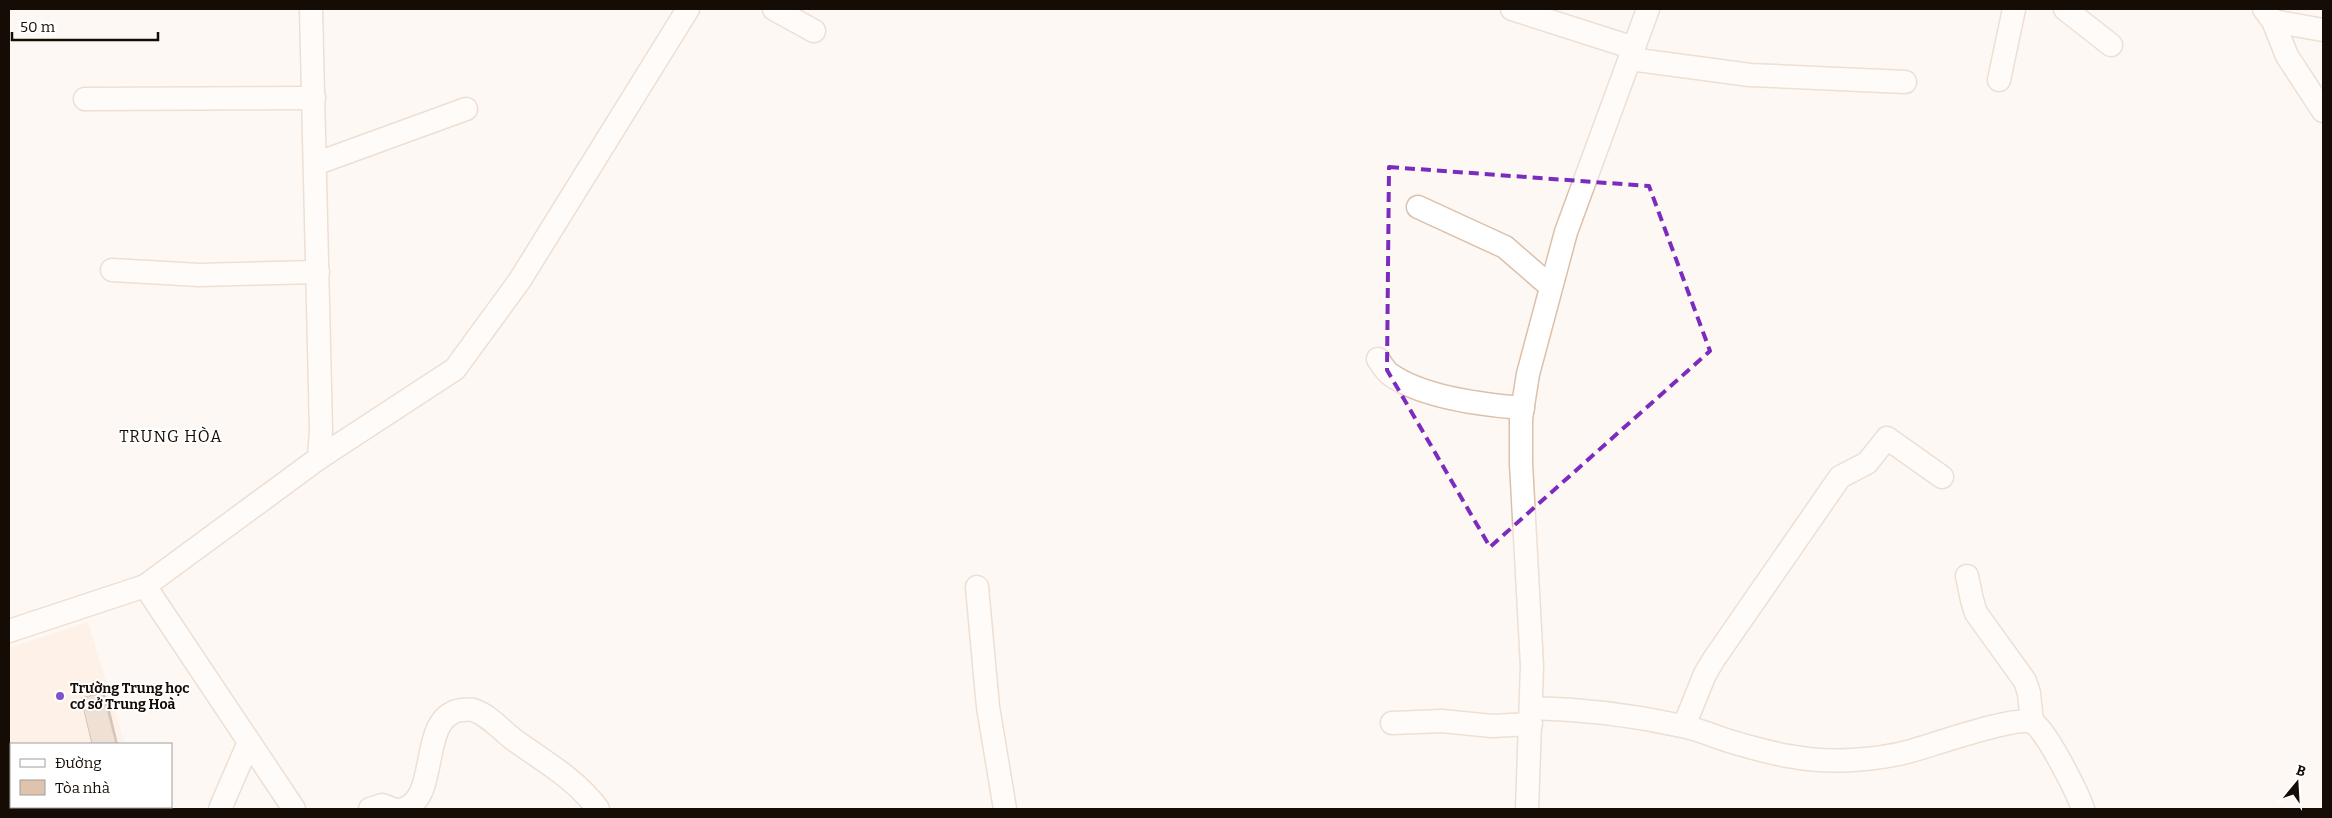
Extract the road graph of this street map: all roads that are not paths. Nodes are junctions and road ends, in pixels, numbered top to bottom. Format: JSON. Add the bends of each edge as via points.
{"nodes":[{"id":1,"x":311,"y":9,"type":"edge"},
{"id":2,"x":688,"y":9,"type":"edge"},
{"id":3,"x":774,"y":9,"type":"edge"},
{"id":4,"x":1512,"y":9,"type":"edge"},
{"id":5,"x":1648,"y":9,"type":"edge"},
{"id":6,"x":2014,"y":9,"type":"edge"},
{"id":7,"x":2065,"y":9,"type":"edge"},
{"id":8,"x":2268,"y":15,"type":"edge"},
{"id":9,"x":2323,"y":30,"type":"edge"},
{"id":10,"x":814,"y":31,"type":"dead end"},
{"id":11,"x":2111,"y":45,"type":"dead end"},
{"id":12,"x":1632,"y":53,"type":"junction"},
{"id":13,"x":1999,"y":80,"type":"dead end"},
{"id":14,"x":1905,"y":82,"type":"dead end"},
{"id":15,"x":314,"y":98,"type":"junction"},
{"id":16,"x":85,"y":99,"type":"dead end"},
{"id":17,"x":466,"y":109,"type":"dead end"},
{"id":18,"x":2323,"y":111,"type":"edge"},
{"id":19,"x":315,"y":164,"type":"junction"},
{"id":20,"x":1418,"y":207,"type":"dead end"},
{"id":21,"x":112,"y":270,"type":"dead end"},
{"id":22,"x":318,"y":272,"type":"junction"},
{"id":23,"x":1551,"y":288,"type":"junction"},
{"id":24,"x":1378,"y":359,"type":"dead end"},
{"id":25,"x":1523,"y":408,"type":"junction"},
{"id":26,"x":319,"y":458,"type":"junction"},
{"id":27,"x":1942,"y":477,"type":"dead end"},
{"id":28,"x":1968,"y":576,"type":"dead end"},
{"id":29,"x":145,"y":586,"type":"junction"},
{"id":30,"x":977,"y":587,"type":"dead end"},
{"id":31,"x":9,"y":632,"type":"edge"},
{"id":32,"x":1532,"y":716,"type":"junction"},
{"id":33,"x":2032,"y":722,"type":"junction"},
{"id":34,"x":1392,"y":723,"type":"dead end"},
{"id":35,"x":1684,"y":726,"type":"junction"},
{"id":36,"x":249,"y":742,"type":"junction"},
{"id":37,"x":220,"y":809,"type":"edge"},
{"id":38,"x":294,"y":809,"type":"edge"},
{"id":39,"x":370,"y":809,"type":"edge"},
{"id":40,"x":393,"y":809,"type":"edge"},
{"id":41,"x":403,"y":809,"type":"edge"},
{"id":42,"x":598,"y":809,"type":"edge"},
{"id":43,"x":1005,"y":809,"type":"edge"},
{"id":44,"x":1527,"y":809,"type":"edge"},
{"id":45,"x":2083,"y":809,"type":"edge"}],
"edges":[{"from":1,"to":15,"type":"street"},
{"from":2,"to":26,"type":"street","via":[[520,280],[455,369]]},
{"from":3,"to":10,"type":"street"},
{"from":4,"to":12,"type":"street"},
{"from":5,"to":12,"type":"street"},
{"from":6,"to":13,"type":"street"},
{"from":7,"to":11,"type":"street"},
{"from":8,"to":9,"type":"street"},
{"from":8,"to":18,"type":"street","via":[[2288,56]]},
{"from":12,"to":14,"type":"street","via":[[1750,75]]},
{"from":12,"to":23,"type":"street","via":[[1566,232]]},
{"from":15,"to":16,"type":"street"},
{"from":15,"to":19,"type":"street"},
{"from":17,"to":19,"type":"street"},
{"from":19,"to":22,"type":"street"},
{"from":20,"to":23,"type":"street","via":[[1504,247]]},
{"from":21,"to":22,"type":"street","via":[[199,275]]},
{"from":22,"to":26,"type":"street"},
{"from":23,"to":25,"type":"street","via":[[1528,374]]},
{"from":24,"to":25,"type":"street","via":[[1388,373],[1403,382],[1441,395]]},
{"from":25,"to":32,"type":"street","via":[[1521,463]]},
{"from":26,"to":29,"type":"street"},
{"from":27,"to":35,"type":"street","via":[[1887,438],[1867,463],[1840,477],[1714,659]]},
{"from":28,"to":33,"type":"street","via":[[1976,613],[2025,681]]},
{"from":29,"to":31,"type":"street"},
{"from":29,"to":36,"type":"street"},
{"from":30,"to":43,"type":"street","via":[[988,707]]},
{"from":32,"to":34,"type":"street","via":[[1492,726]]},
{"from":32,"to":35,"type":"street","via":[[1584,710]]},
{"from":32,"to":44,"type":"street"},
{"from":33,"to":35,"type":"street","via":[[1959,735],[1910,752],[1852,760],[1810,760],[1780,755]]},
{"from":33,"to":45,"type":"street","via":[[2040,728],[2067,774]]},
{"from":36,"to":37,"type":"street"},
{"from":36,"to":38,"type":"street"},
{"from":39,"to":40,"type":"street","via":[[382,805]]},
{"from":41,"to":42,"type":"street","via":[[409,807],[423,787],[441,723],[453,712],[471,709],[572,780]]}]}
